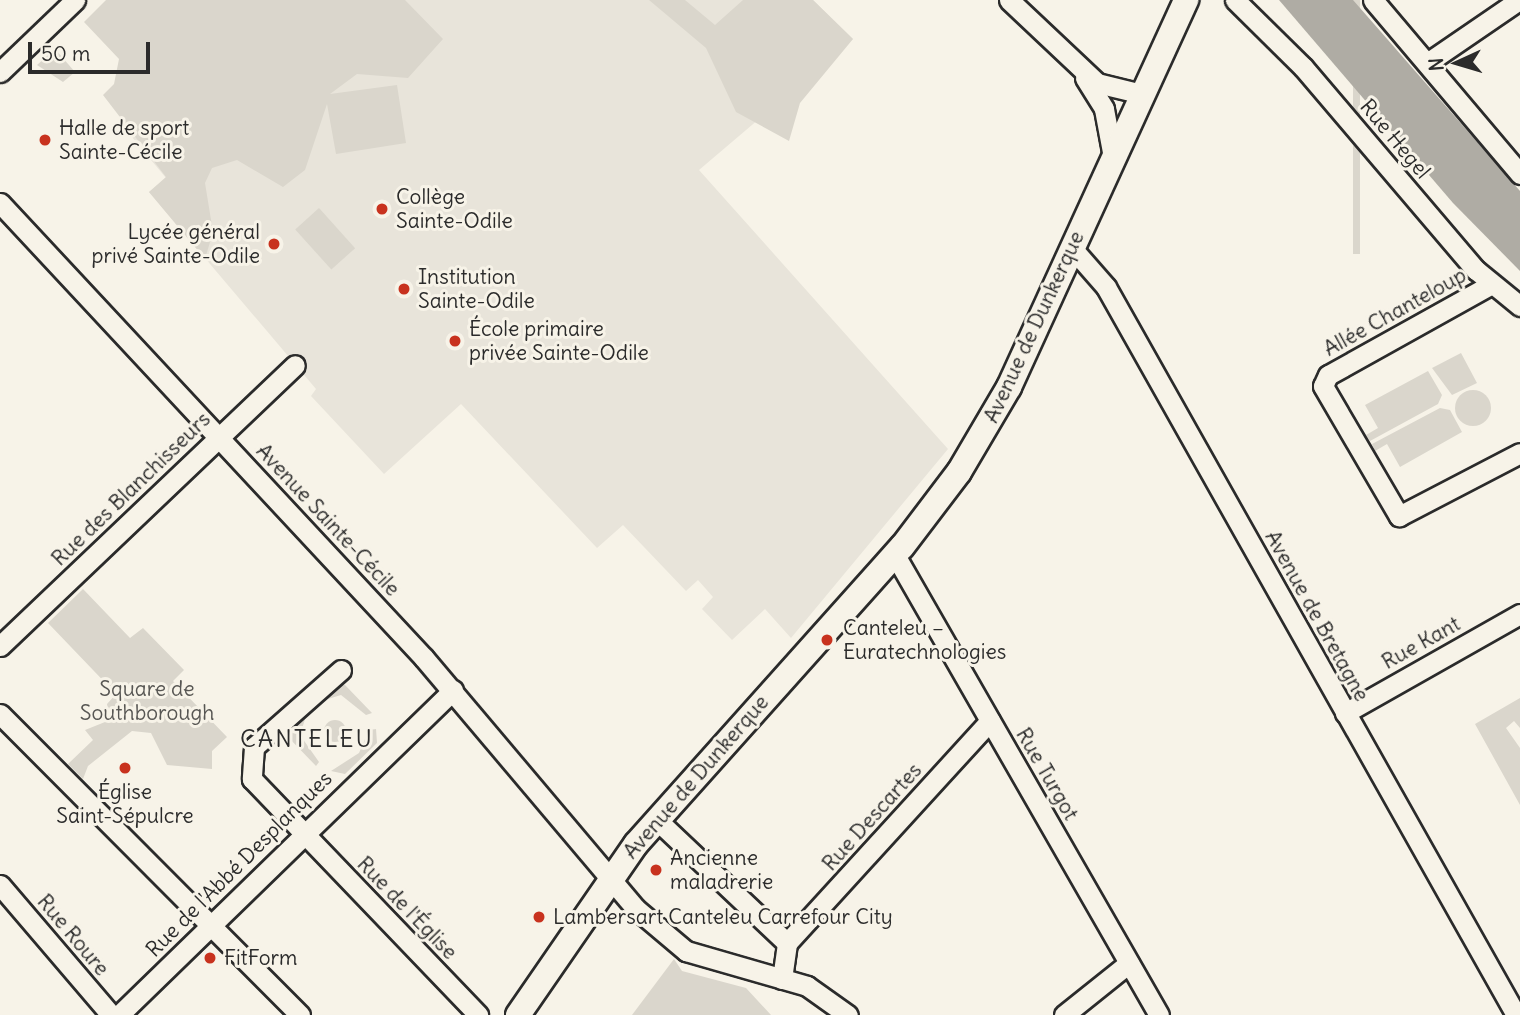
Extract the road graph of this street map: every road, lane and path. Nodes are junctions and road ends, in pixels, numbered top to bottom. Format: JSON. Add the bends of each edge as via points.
{"nodes":[{"id":1,"x":75,"y":0,"type":"edge"},
{"id":2,"x":1009,"y":0,"type":"edge"},
{"id":3,"x":1028,"y":0,"type":"edge"},
{"id":4,"x":1186,"y":0,"type":"edge"},
{"id":5,"x":1235,"y":0,"type":"edge"},
{"id":6,"x":1373,"y":0,"type":"edge"},
{"id":7,"x":1519,"y":0,"type":"edge"},
{"id":8,"x":1038,"y":27,"type":"junction"},
{"id":9,"x":1427,"y":63,"type":"junction"},
{"id":10,"x":1079,"y":69,"type":"junction"},
{"id":11,"x":0,"y":72,"type":"edge"},
{"id":12,"x":1142,"y":94,"type":"junction"},
{"id":13,"x":1113,"y":157,"type":"junction"},
{"id":14,"x":1520,"y":174,"type":"edge"},
{"id":15,"x":0,"y":203,"type":"edge"},
{"id":16,"x":1071,"y":247,"type":"junction"},
{"id":17,"x":1490,"y":285,"type":"junction"},
{"id":18,"x":1520,"y":306,"type":"edge"},
{"id":19,"x":295,"y":365,"type":"dead end"},
{"id":20,"x":219,"y":436,"type":"junction"},
{"id":21,"x":1520,"y":453,"type":"edge"},
{"id":22,"x":895,"y":555,"type":"junction"},
{"id":23,"x":1520,"y":614,"type":"edge"},
{"id":24,"x":0,"y":646,"type":"edge"},
{"id":25,"x":341,"y":670,"type":"dead end"},
{"id":26,"x":453,"y":690,"type":"junction"},
{"id":27,"x":0,"y":713,"type":"edge"},
{"id":28,"x":1345,"y":713,"type":"junction"},
{"id":29,"x":990,"y":721,"type":"junction"},
{"id":30,"x":657,"y":820,"type":"junction"},
{"id":31,"x":304,"y":832,"type":"junction"},
{"id":32,"x":608,"y":880,"type":"junction"},
{"id":33,"x":0,"y":885,"type":"edge"},
{"id":34,"x":210,"y":925,"type":"junction"},
{"id":35,"x":787,"y":943,"type":"junction"},
{"id":36,"x":1129,"y":963,"type":"junction"},
{"id":37,"x":782,"y":979,"type":"junction"},
{"id":38,"x":111,"y":1015,"type":"edge"},
{"id":39,"x":119,"y":1015,"type":"edge"},
{"id":40,"x":299,"y":1015,"type":"edge"},
{"id":41,"x":478,"y":1015,"type":"edge"},
{"id":42,"x":518,"y":1015,"type":"edge"},
{"id":43,"x":848,"y":1015,"type":"edge"},
{"id":44,"x":1064,"y":1015,"type":"edge"},
{"id":45,"x":1159,"y":1015,"type":"edge"},
{"id":46,"x":1516,"y":1015,"type":"edge"}],
"edges":[{"from":1,"to":11,"type":"street"},
{"from":2,"to":8,"type":"street"},
{"from":3,"to":8,"type":"street"},
{"from":4,"to":12,"type":"main road","name":"Avenue de Dunkerque"},
{"from":5,"to":17,"type":"street","name":"Rue Hegel","via":[[1303,67]]},
{"from":6,"to":9,"type":"street"},
{"from":7,"to":9,"type":"street"},
{"from":8,"to":10,"type":"street"},
{"from":9,"to":14,"type":"street"},
{"from":10,"to":12,"type":"street","via":[[1105,88]]},
{"from":10,"to":13,"type":"street","via":[[1104,109]]},
{"from":12,"to":13,"type":"main road","name":"Avenue de Dunkerque"},
{"from":13,"to":16,"type":"main road","name":"Avenue de Dunkerque"},
{"from":15,"to":20,"type":"street","name":"Avenue Sainte-Cécile"},
{"from":16,"to":22,"type":"main road","name":"Avenue de Dunkerque","via":[[993,417],[945,494]]},
{"from":16,"to":28,"type":"street","name":"Avenue de Bretagne","via":[[1107,287]]},
{"from":17,"to":18,"type":"street","name":"Rue Hegel"},
{"from":17,"to":21,"type":"street","name":"Allée Chanteloup","via":[[1328,375],[1323,386],[1399,516]]},
{"from":19,"to":20,"type":"street","name":"Rue des Blanchisseurs"},
{"from":20,"to":24,"type":"street","name":"Rue des Blanchisseurs"},
{"from":20,"to":26,"type":"street","name":"Avenue Sainte-Cécile"},
{"from":22,"to":29,"type":"street","name":"Rue Turgot"},
{"from":22,"to":30,"type":"main road","name":"Avenue de Dunkerque"},
{"from":23,"to":28,"type":"street","name":"Rue Kant"},
{"from":25,"to":31,"type":"street","name":"Rue de l'Église","via":[[254,747],[252,779]]},
{"from":26,"to":31,"type":"street","name":"Rue de l'Abbé Desplanques"},
{"from":26,"to":32,"type":"street","name":"Avenue Sainte-Cécile"},
{"from":27,"to":34,"type":"street"},
{"from":28,"to":46,"type":"street","name":"Avenue de Bretagne"},
{"from":29,"to":35,"type":"street","name":"Rue Descartes"},
{"from":29,"to":36,"type":"street","name":"Rue Turgot"},
{"from":30,"to":32,"type":"main road","name":"Avenue de Dunkerque"},
{"from":30,"to":35,"type":"street"},
{"from":31,"to":34,"type":"street","name":"Rue de l'Abbé Desplanques"},
{"from":31,"to":41,"type":"street","name":"Rue de l'Église"},
{"from":32,"to":37,"type":"street","name":"Avenue Sainte-Cécile","via":[[686,951]]},
{"from":32,"to":42,"type":"main road","name":"Avenue de Dunkerque"},
{"from":33,"to":38,"type":"street","name":"Rue Roure"},
{"from":34,"to":39,"type":"street","name":"Rue de l'Abbé Desplanques"},
{"from":34,"to":40,"type":"street"},
{"from":35,"to":37,"type":"street"},
{"from":36,"to":44,"type":"street"},
{"from":36,"to":45,"type":"street","name":"Rue Turgot"},
{"from":37,"to":43,"type":"street","name":"Avenue Sainte-Cécile","via":[[819,991]]}]}
